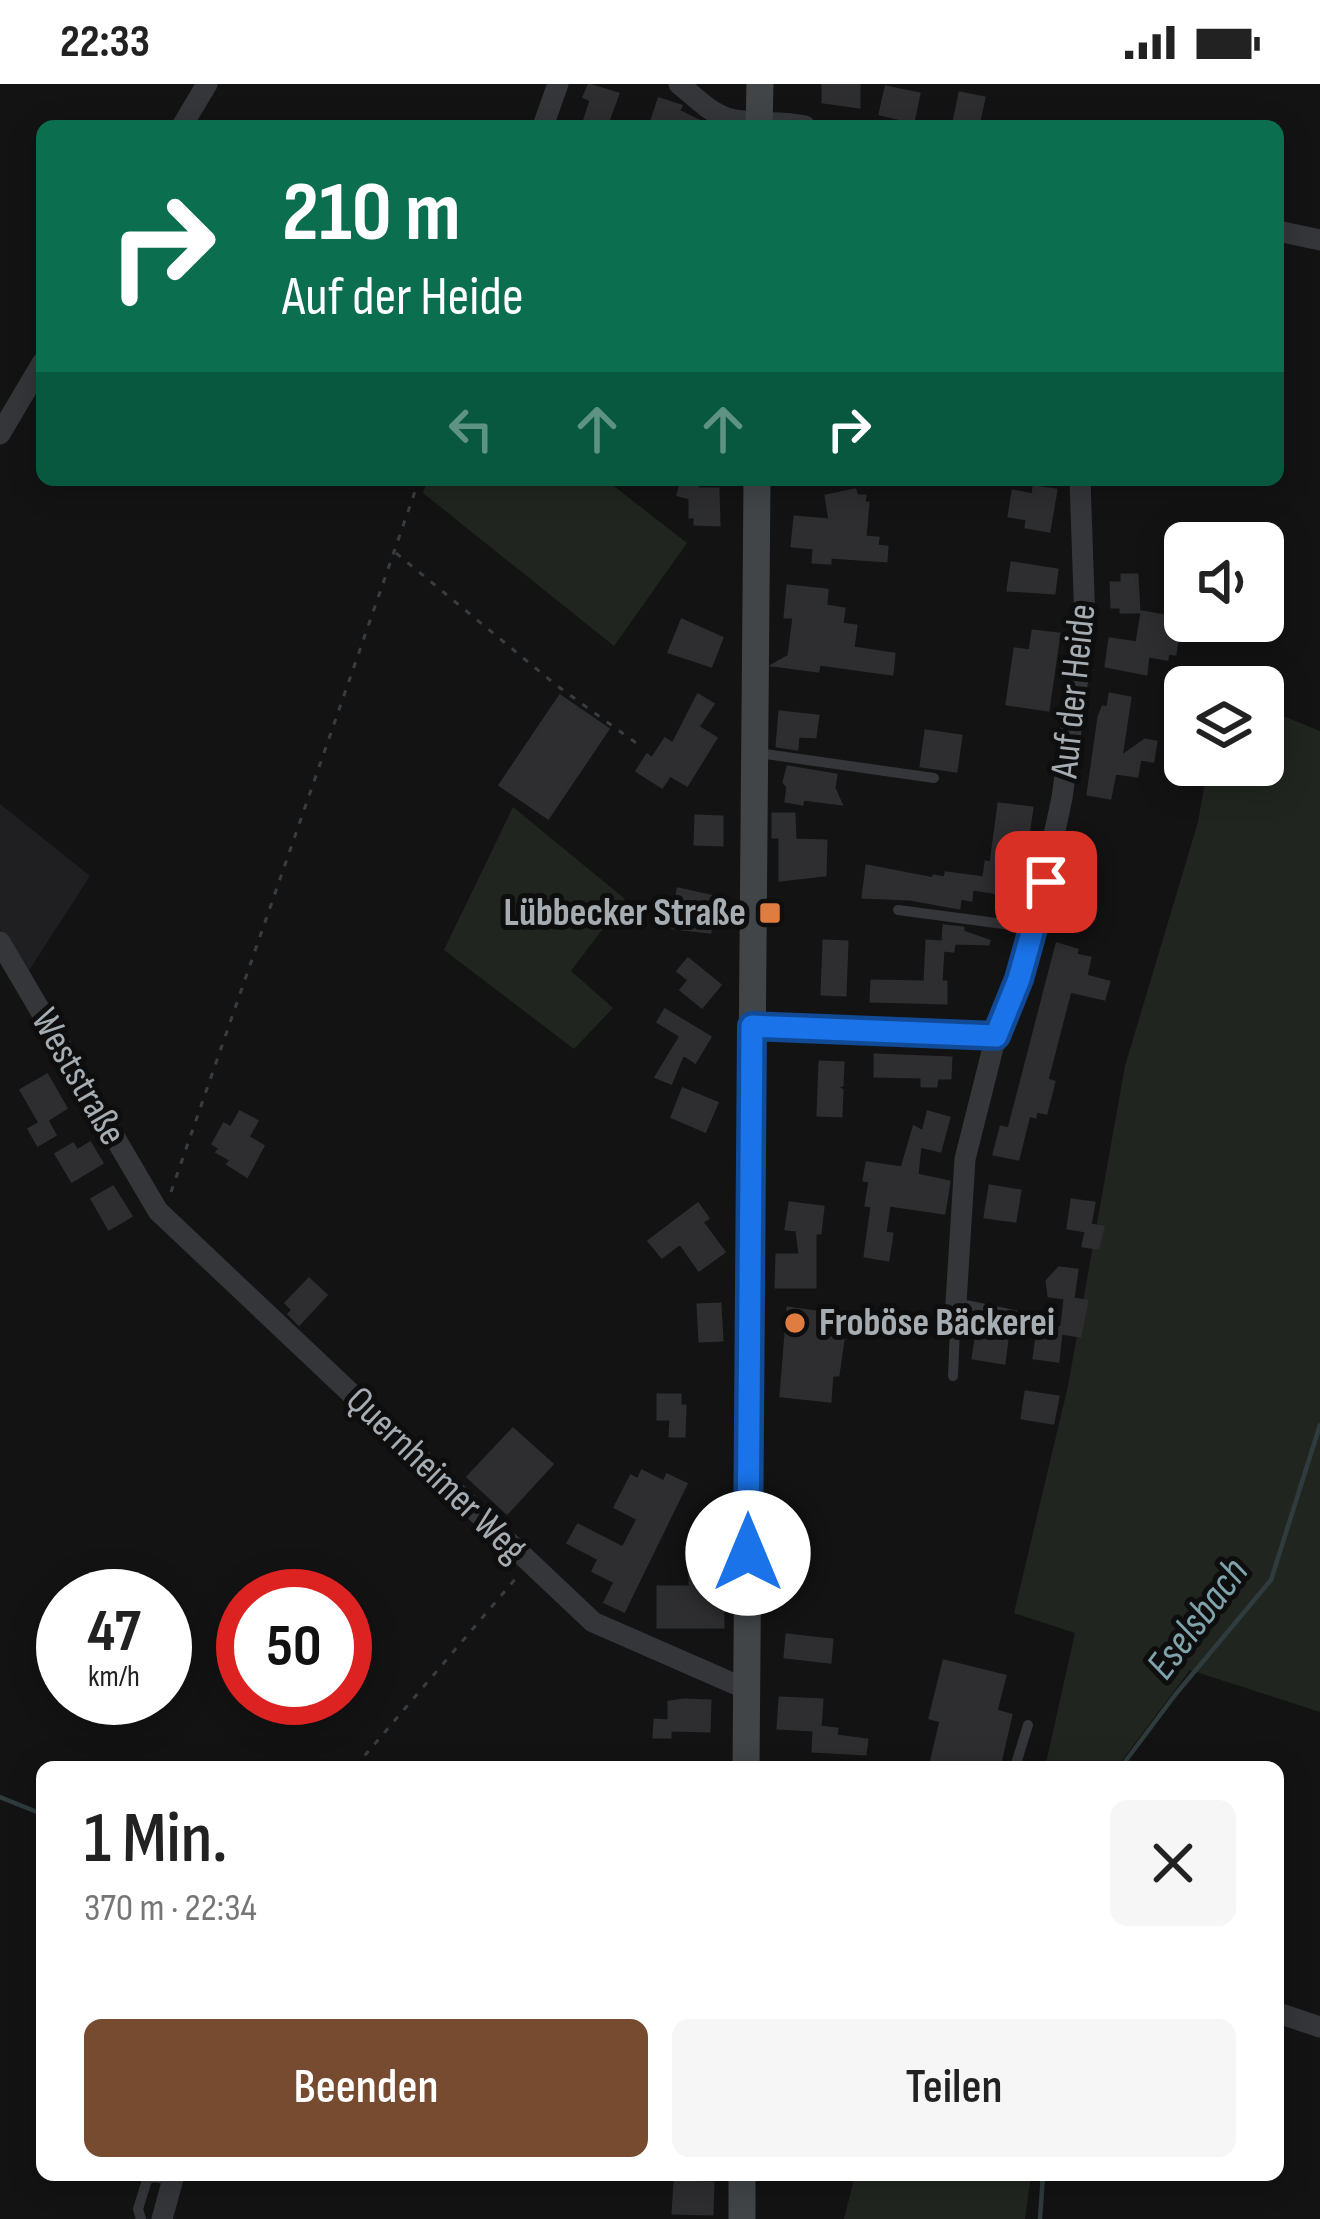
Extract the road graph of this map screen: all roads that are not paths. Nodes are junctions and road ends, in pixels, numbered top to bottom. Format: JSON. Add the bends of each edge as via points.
{"nodes":[{"id":1,"x":207,"y":84,"type":"edge"},
{"id":2,"x":558,"y":84,"type":"edge"},
{"id":3,"x":679,"y":84,"type":"edge"},
{"id":4,"x":760,"y":84,"type":"edge"},
{"id":5,"x":186,"y":120,"type":"edge"},
{"id":6,"x":545,"y":120,"type":"edge"},
{"id":7,"x":738,"y":120,"type":"edge"},
{"id":8,"x":760,"y":120,"type":"edge"},
{"id":9,"x":1284,"y":232,"type":"edge"},
{"id":10,"x":1320,"y":240,"type":"edge"},
{"id":11,"x":36,"y":372,"type":"edge"},
{"id":12,"x":0,"y":434,"type":"edge"},
{"id":13,"x":757,"y":486,"type":"edge"},
{"id":14,"x":1079,"y":486,"type":"edge"},
{"id":15,"x":755,"y":753,"type":"junction"},
{"id":16,"x":934,"y":778,"type":"dead end"},
{"id":17,"x":898,"y":910,"type":"dead end"},
{"id":18,"x":1034,"y":928,"type":"junction"},
{"id":19,"x":0,"y":941,"type":"edge"},
{"id":20,"x":752,"y":1026,"type":"junction"},
{"id":21,"x":996,"y":1036,"type":"junction"},
{"id":22,"x":158,"y":1211,"type":"joint"},
{"id":23,"x":956,"y":1303,"type":"junction"},
{"id":24,"x":1053,"y":1323,"type":"dead end"},
{"id":25,"x":952,"y":1376,"type":"dead end"},
{"id":26,"x":746,"y":1690,"type":"junction"},
{"id":27,"x":1028,"y":1725,"type":"dead end"},
{"id":28,"x":746,"y":1761,"type":"edge"},
{"id":29,"x":1017,"y":1761,"type":"edge"},
{"id":30,"x":1284,"y":2015,"type":"edge"},
{"id":31,"x":1320,"y":2027,"type":"edge"},
{"id":32,"x":148,"y":2181,"type":"edge"},
{"id":33,"x":172,"y":2181,"type":"edge"},
{"id":34,"x":742,"y":2181,"type":"edge"},
{"id":35,"x":141,"y":2219,"type":"edge"},
{"id":36,"x":162,"y":2219,"type":"edge"},
{"id":37,"x":742,"y":2219,"type":"edge"}],
"edges":[{"from":1,"to":5,"type":"street"},
{"from":2,"to":6,"type":"street"},
{"from":3,"to":7,"type":"street"},
{"from":4,"to":8,"type":"main road"},
{"from":9,"to":10,"type":"street"},
{"from":11,"to":12,"type":"street"},
{"from":13,"to":15,"type":"main road"},
{"from":14,"to":18,"type":"street","name":"Auf der Heide","via":[[1085,624]]},
{"from":15,"to":16,"type":"lane"},
{"from":15,"to":20,"type":"main road"},
{"from":17,"to":18,"type":"lane"},
{"from":18,"to":21,"type":"street","name":"Auf der Heide"},
{"from":19,"to":22,"type":"street","name":"Weststraße"},
{"from":20,"to":21,"type":"street"},
{"from":20,"to":26,"type":"main road"},
{"from":21,"to":23,"type":"street","name":"Auf der Heide","via":[[965,1159]]},
{"from":22,"to":26,"type":"street","name":"Quernheimer Weg","via":[[593,1622]]},
{"from":23,"to":24,"type":"lane"},
{"from":23,"to":25,"type":"lane"},
{"from":26,"to":28,"type":"main road"},
{"from":27,"to":29,"type":"lane"},
{"from":30,"to":31,"type":"street"},
{"from":32,"to":35,"type":"lane"},
{"from":33,"to":36,"type":"street"},
{"from":34,"to":37,"type":"main road"}]}
